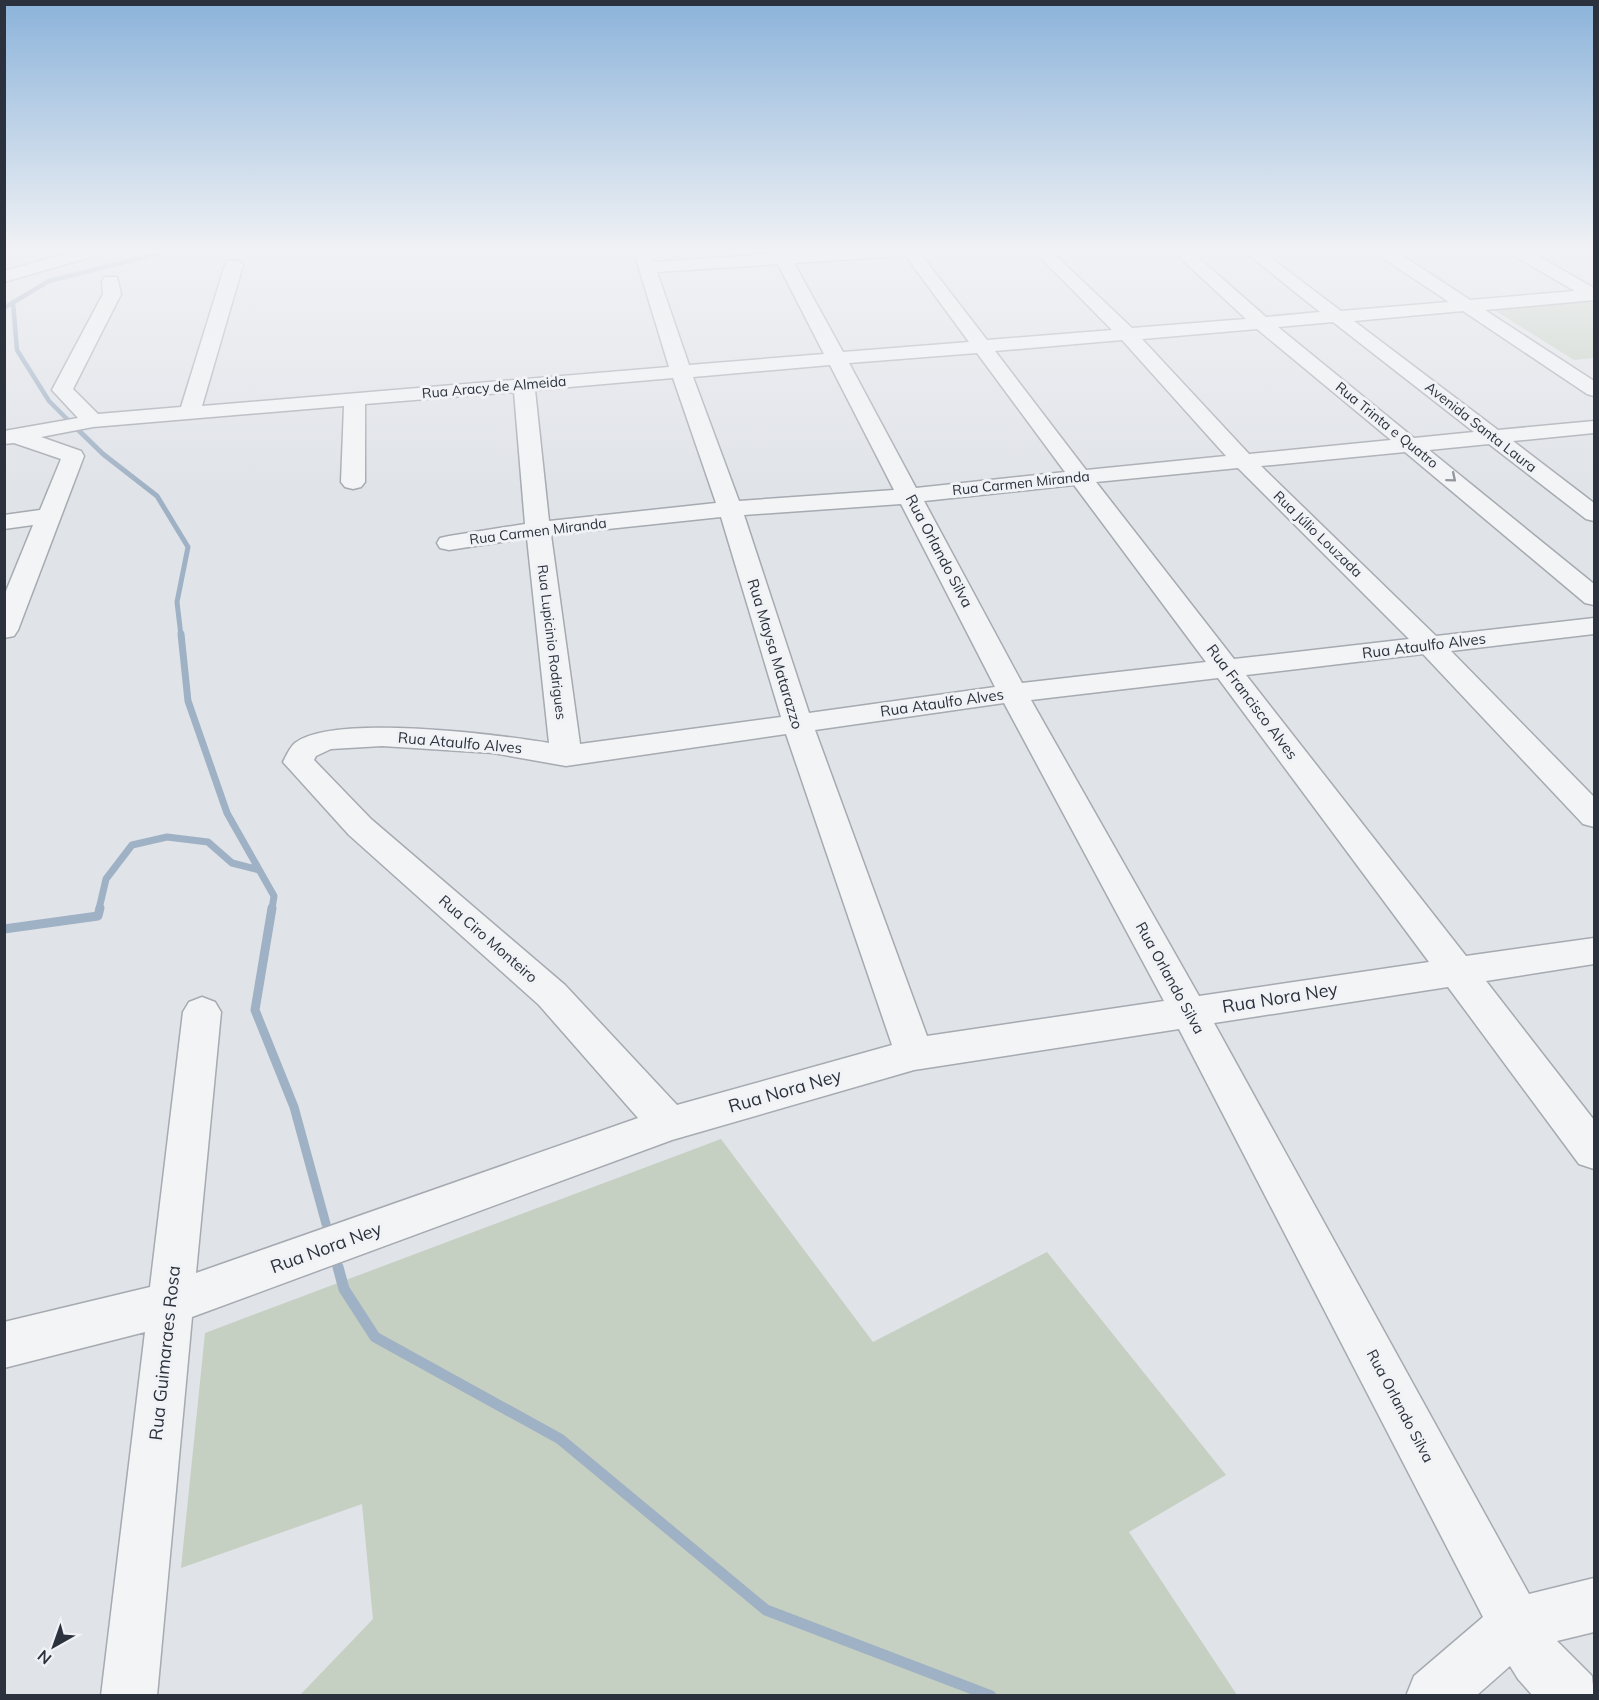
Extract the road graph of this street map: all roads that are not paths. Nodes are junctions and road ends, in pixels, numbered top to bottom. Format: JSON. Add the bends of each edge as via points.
{"nodes":[{"id":1,"x":93,"y":331,"type":"edge"},
{"id":2,"x":214,"y":331,"type":"edge"},
{"id":3,"x":668,"y":331,"type":"edge"},
{"id":4,"x":821,"y":331,"type":"edge"},
{"id":5,"x":971,"y":331,"type":"edge"},
{"id":6,"x":1123,"y":331,"type":"edge"},
{"id":7,"x":1163,"y":331,"type":"edge"},
{"id":8,"x":1272,"y":331,"type":"edge"},
{"id":9,"x":1357,"y":331,"type":"edge"},
{"id":10,"x":1505,"y":331,"type":"edge"},
{"id":11,"x":1126,"y":334,"type":"junction"},
{"id":12,"x":982,"y":346,"type":"junction"},
{"id":13,"x":835,"y":358,"type":"junction"},
{"id":14,"x":681,"y":372,"type":"junction"},
{"id":15,"x":524,"y":384,"type":"junction"},
{"id":16,"x":1594,"y":390,"type":"edge"},
{"id":17,"x":355,"y":399,"type":"junction"},
{"id":18,"x":189,"y":414,"type":"junction"},
{"id":19,"x":76,"y":424,"type":"junction"},
{"id":20,"x":1594,"y":427,"type":"edge"},
{"id":21,"x":10,"y":437,"type":"edge"},
{"id":22,"x":1495,"y":437,"type":"junction"},
{"id":23,"x":1412,"y":445,"type":"junction"},
{"id":24,"x":1243,"y":461,"type":"junction"},
{"id":25,"x":1080,"y":477,"type":"junction"},
{"id":26,"x":353,"y":482,"type":"dead end"},
{"id":27,"x":910,"y":496,"type":"junction"},
{"id":28,"x":730,"y":509,"type":"junction"},
{"id":29,"x":1594,"y":514,"type":"edge"},
{"id":30,"x":49,"y":516,"type":"junction"},
{"id":31,"x":4,"y":522,"type":"edge"},
{"id":32,"x":538,"y":529,"type":"junction"},
{"id":33,"x":449,"y":543,"type":"dead end"},
{"id":34,"x":1594,"y":597,"type":"edge"},
{"id":35,"x":1594,"y":626,"type":"edge"},
{"id":36,"x":4,"y":630,"type":"edge"},
{"id":37,"x":1431,"y":646,"type":"junction"},
{"id":38,"x":1227,"y":669,"type":"junction"},
{"id":39,"x":1013,"y":693,"type":"junction"},
{"id":40,"x":797,"y":722,"type":"junction"},
{"id":41,"x":566,"y":756,"type":"junction"},
{"id":42,"x":298,"y":762,"type":"joint"},
{"id":43,"x":1594,"y":816,"type":"edge"},
{"id":44,"x":1594,"y":951,"type":"edge"},
{"id":45,"x":1456,"y":972,"type":"junction"},
{"id":46,"x":202,"y":1011,"type":"dead end"},
{"id":47,"x":1189,"y":1012,"type":"junction"},
{"id":48,"x":914,"y":1054,"type":"junction"},
{"id":49,"x":669,"y":1124,"type":"junction"},
{"id":50,"x":1594,"y":1151,"type":"edge"},
{"id":51,"x":170,"y":1304,"type":"junction"},
{"id":52,"x":4,"y":1345,"type":"edge"},
{"id":53,"x":1594,"y":1605,"type":"edge"},
{"id":54,"x":1516,"y":1624,"type":"junction"},
{"id":55,"x":129,"y":1695,"type":"edge"},
{"id":56,"x":1434,"y":1695,"type":"edge"},
{"id":57,"x":1572,"y":1695,"type":"edge"}],
"edges":[{"from":1,"to":19,"type":"street","via":[[62,390]]},
{"from":2,"to":18,"type":"street"},
{"from":3,"to":14,"type":"street","name":"Rua Maysa Matarazzo"},
{"from":4,"to":13,"type":"street","name":"Rua Orlando Silva"},
{"from":5,"to":12,"type":"street","name":"Rua Francisco Alves"},
{"from":6,"to":11,"type":"street","name":"Rua Júlio Louzada"},
{"from":7,"to":11,"type":"street","name":"Rua Aracy de Almeida"},
{"from":8,"to":23,"type":"street","name":"Rua Trinta e Quatro"},
{"from":9,"to":22,"type":"street","name":"Avenida Santa Laura"},
{"from":10,"to":16,"type":"street"},
{"from":11,"to":12,"type":"street","name":"Rua Aracy de Almeida"},
{"from":11,"to":24,"type":"street","name":"Rua Júlio Louzada"},
{"from":12,"to":13,"type":"street","name":"Rua Aracy de Almeida"},
{"from":12,"to":25,"type":"street","name":"Rua Francisco Alves"},
{"from":13,"to":14,"type":"street","name":"Rua Aracy de Almeida"},
{"from":13,"to":27,"type":"street","name":"Rua Orlando Silva"},
{"from":14,"to":15,"type":"street","name":"Rua Aracy de Almeida"},
{"from":14,"to":28,"type":"street","name":"Rua Maysa Matarazzo"},
{"from":15,"to":17,"type":"street","name":"Rua Aracy de Almeida"},
{"from":15,"to":32,"type":"street","name":"Rua Lupicinio Rodrigues"},
{"from":17,"to":18,"type":"street","name":"Rua Aracy de Almeida"},
{"from":17,"to":26,"type":"street"},
{"from":18,"to":19,"type":"street","name":"Rua Aracy de Almeida"},
{"from":19,"to":21,"type":"street","name":"Rua Aracy de Almeida"},
{"from":20,"to":22,"type":"street","name":"Rua Carmen Miranda"},
{"from":21,"to":30,"type":"street","via":[[73,456]]},
{"from":22,"to":23,"type":"street","name":"Rua Carmen Miranda"},
{"from":22,"to":29,"type":"street","name":"Avenida Santa Laura"},
{"from":23,"to":24,"type":"street","name":"Rua Carmen Miranda"},
{"from":23,"to":34,"type":"street","name":"Rua Trinta e Quatro","one_way":true},
{"from":24,"to":25,"type":"street","name":"Rua Carmen Miranda"},
{"from":24,"to":37,"type":"street","name":"Rua Júlio Louzada"},
{"from":25,"to":27,"type":"street","name":"Rua Carmen Miranda"},
{"from":25,"to":38,"type":"street","name":"Rua Francisco Alves"},
{"from":27,"to":28,"type":"street","name":"Rua Carmen Miranda"},
{"from":27,"to":39,"type":"street","name":"Rua Orlando Silva"},
{"from":28,"to":32,"type":"street","name":"Rua Carmen Miranda"},
{"from":28,"to":40,"type":"street","name":"Rua Maysa Matarazzo"},
{"from":30,"to":31,"type":"street"},
{"from":30,"to":36,"type":"street"},
{"from":32,"to":33,"type":"street","name":"Rua Carmen Miranda"},
{"from":32,"to":41,"type":"street","name":"Rua Lupicinio Rodrigues"},
{"from":35,"to":37,"type":"street","name":"Rua Ataulfo Alves"},
{"from":37,"to":38,"type":"street","name":"Rua Ataulfo Alves"},
{"from":37,"to":43,"type":"street","name":"Rua Júlio Louzada"},
{"from":38,"to":39,"type":"street","name":"Rua Ataulfo Alves"},
{"from":38,"to":45,"type":"street","name":"Rua Francisco Alves"},
{"from":39,"to":40,"type":"street","name":"Rua Ataulfo Alves"},
{"from":39,"to":47,"type":"street","name":"Rua Orlando Silva"},
{"from":40,"to":41,"type":"street","name":"Rua Ataulfo Alves"},
{"from":40,"to":48,"type":"street","name":"Rua Maysa Matarazzo"},
{"from":41,"to":42,"type":"street","name":"Rua Ataulfo Alves","via":[[493,743],[382,737],[325,740],[305,750]]},
{"from":42,"to":49,"type":"street","name":"Rua Ciro Monteiro","via":[[360,827],[552,995]]},
{"from":44,"to":45,"type":"street","name":"Rua Nora Ney"},
{"from":45,"to":47,"type":"street","name":"Rua Nora Ney"},
{"from":45,"to":50,"type":"street","name":"Rua Francisco Alves"},
{"from":46,"to":51,"type":"street","name":"Rua Guimaraes Rosa"},
{"from":47,"to":48,"type":"street","name":"Rua Nora Ney"},
{"from":47,"to":54,"type":"street","name":"Rua Orlando Silva"},
{"from":48,"to":49,"type":"street","name":"Rua Nora Ney"},
{"from":49,"to":51,"type":"street","name":"Rua Nora Ney"},
{"from":51,"to":52,"type":"street","name":"Rua Nora Ney"},
{"from":51,"to":55,"type":"street","name":"Rua Guimaraes Rosa"},
{"from":53,"to":54,"type":"street"},
{"from":54,"to":56,"type":"street"},
{"from":54,"to":57,"type":"street","name":"Rua Orlando Silva","via":[[1537,1660]]}]}
